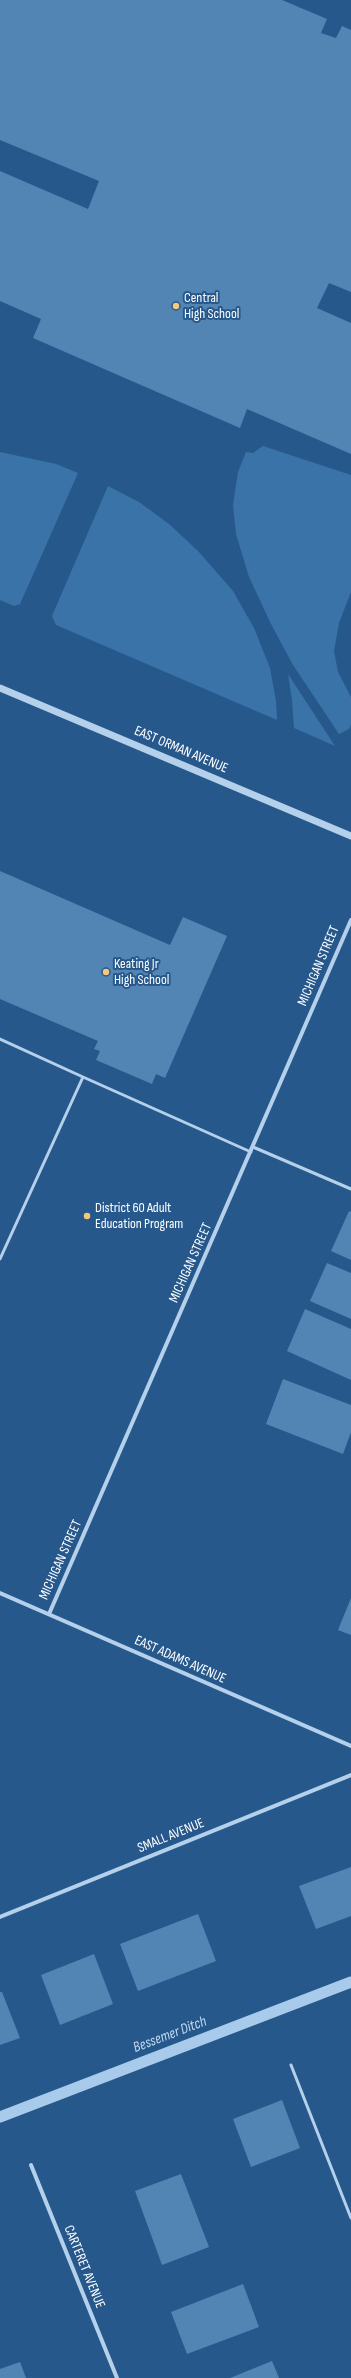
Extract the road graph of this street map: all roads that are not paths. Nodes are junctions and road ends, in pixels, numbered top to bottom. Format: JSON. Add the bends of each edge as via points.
{"nodes":[{"id":1,"x":0,"y":688,"type":"edge"},
{"id":2,"x":351,"y":836,"type":"edge"},
{"id":3,"x":351,"y":920,"type":"edge"},
{"id":4,"x":0,"y":1039,"type":"edge"},
{"id":5,"x":83,"y":1077,"type":"junction"},
{"id":6,"x":253,"y":1147,"type":"junction"},
{"id":7,"x":251,"y":1152,"type":"junction"},
{"id":8,"x":351,"y":1189,"type":"edge"},
{"id":9,"x":0,"y":1259,"type":"edge"},
{"id":10,"x":0,"y":1593,"type":"edge"},
{"id":11,"x":49,"y":1614,"type":"junction"},
{"id":12,"x":351,"y":1746,"type":"edge"},
{"id":13,"x":351,"y":1775,"type":"edge"},
{"id":14,"x":0,"y":1917,"type":"edge"},
{"id":15,"x":291,"y":2065,"type":"dead end"},
{"id":16,"x":31,"y":2165,"type":"dead end"},
{"id":17,"x":351,"y":2218,"type":"edge"},
{"id":18,"x":117,"y":2378,"type":"edge"}],
"edges":[{"from":1,"to":2,"type":"street","name":"EAST ORMAN AVENUE"},
{"from":3,"to":6,"type":"street","name":"MICHIGAN STREET"},
{"from":4,"to":5,"type":"lane"},
{"from":5,"to":7,"type":"lane"},
{"from":5,"to":9,"type":"lane"},
{"from":6,"to":7,"type":"street","name":"MICHIGAN STREET"},
{"from":6,"to":8,"type":"lane"},
{"from":7,"to":11,"type":"street","name":"MICHIGAN STREET"},
{"from":10,"to":11,"type":"street","name":"EAST ADAMS AVENUE"},
{"from":11,"to":12,"type":"street","name":"EAST ADAMS AVENUE"},
{"from":13,"to":14,"type":"street","name":"SMALL AVENUE"},
{"from":15,"to":17,"type":"lane"},
{"from":16,"to":18,"type":"street","name":"CARTERET AVENUE"}]}
